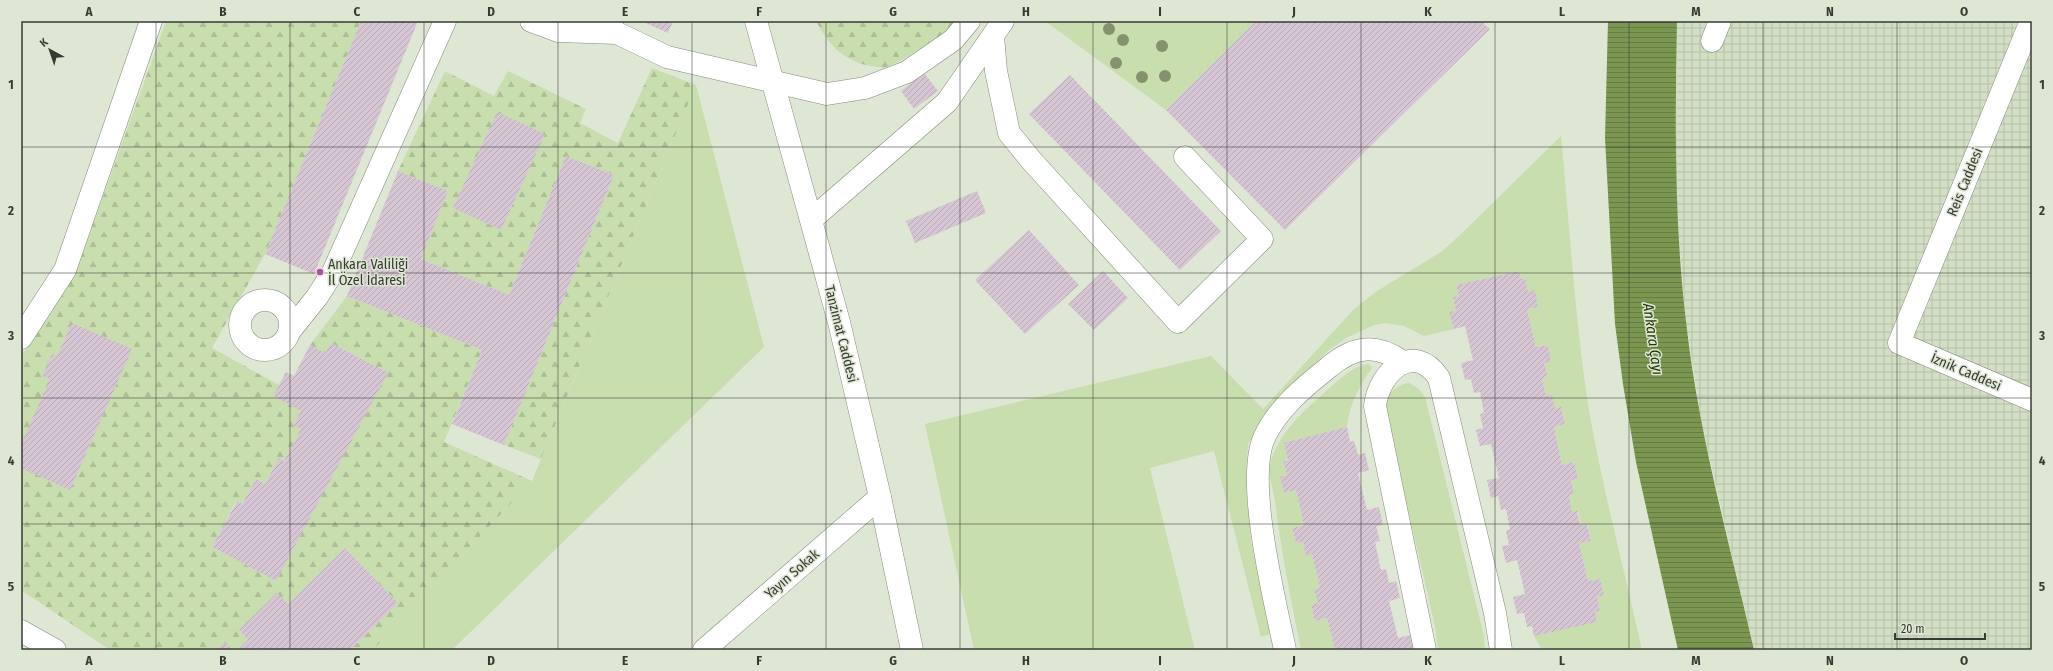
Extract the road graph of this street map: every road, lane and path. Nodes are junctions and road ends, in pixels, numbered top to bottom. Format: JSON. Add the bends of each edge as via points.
{"nodes":[{"id":1,"x":151,"y":21,"type":"edge"},
{"id":2,"x":445,"y":21,"type":"edge"},
{"id":3,"x":532,"y":21,"type":"edge"},
{"id":4,"x":756,"y":21,"type":"edge"},
{"id":5,"x":968,"y":21,"type":"edge"},
{"id":6,"x":2031,"y":21,"type":"edge"},
{"id":7,"x":611,"y":27,"type":"edge"},
{"id":8,"x":998,"y":28,"type":"edge"},
{"id":9,"x":774,"y":82,"type":"junction"},
{"id":10,"x":1184,"y":157,"type":"dead end"},
{"id":11,"x":812,"y":219,"type":"junction"},
{"id":12,"x":289,"y":332,"type":"dead end"},
{"id":13,"x":21,"y":338,"type":"edge"},
{"id":14,"x":1899,"y":343,"type":"joint"},
{"id":15,"x":1403,"y":362,"type":"junction"},
{"id":16,"x":2031,"y":397,"type":"edge"},
{"id":17,"x":880,"y":497,"type":"junction"},
{"id":18,"x":21,"y":632,"type":"edge"},
{"id":19,"x":55,"y":650,"type":"edge"},
{"id":20,"x":704,"y":650,"type":"edge"},
{"id":21,"x":912,"y":650,"type":"edge"},
{"id":22,"x":1285,"y":650,"type":"edge"},
{"id":23,"x":1425,"y":650,"type":"edge"},
{"id":24,"x":1500,"y":650,"type":"edge"}],
"edges":[{"from":1,"to":13,"type":"street","via":[[65,270]]},
{"from":2,"to":12,"type":"street","via":[[333,272]]},
{"from":3,"to":7,"type":"street","via":[[558,31]]},
{"from":4,"to":9,"type":"street","name":"Tanzimat Caddesi"},
{"from":5,"to":9,"type":"street","via":[[953,40],[919,65],[865,88],[827,94]]},
{"from":6,"to":14,"type":"street","name":"Reis Caddesi"},
{"from":7,"to":9,"type":"street","via":[[667,57]]},
{"from":8,"to":10,"type":"street","via":[[996,71],[1009,133],[1178,322],[1262,239]]},
{"from":8,"to":11,"type":"street","via":[[947,102]]},
{"from":9,"to":11,"type":"street","name":"Tanzimat Caddesi"},
{"from":11,"to":17,"type":"street","name":"Tanzimat Caddesi"},
{"from":14,"to":16,"type":"street","name":"İznik Caddesi"},
{"from":15,"to":22,"type":"street","via":[[1389,353],[1365,348],[1335,361],[1279,414],[1264,438],[1258,459],[1258,488],[1264,540]]},
{"from":15,"to":23,"type":"street","via":[[1384,380],[1376,395],[1375,406]]},
{"from":15,"to":24,"type":"street","via":[[1417,360],[1432,367],[1439,378],[1495,612]]},
{"from":17,"to":20,"type":"street","name":"Yayın Sokak"},
{"from":17,"to":21,"type":"street","name":"Tanzimat Caddesi"},
{"from":18,"to":19,"type":"street"}]}
